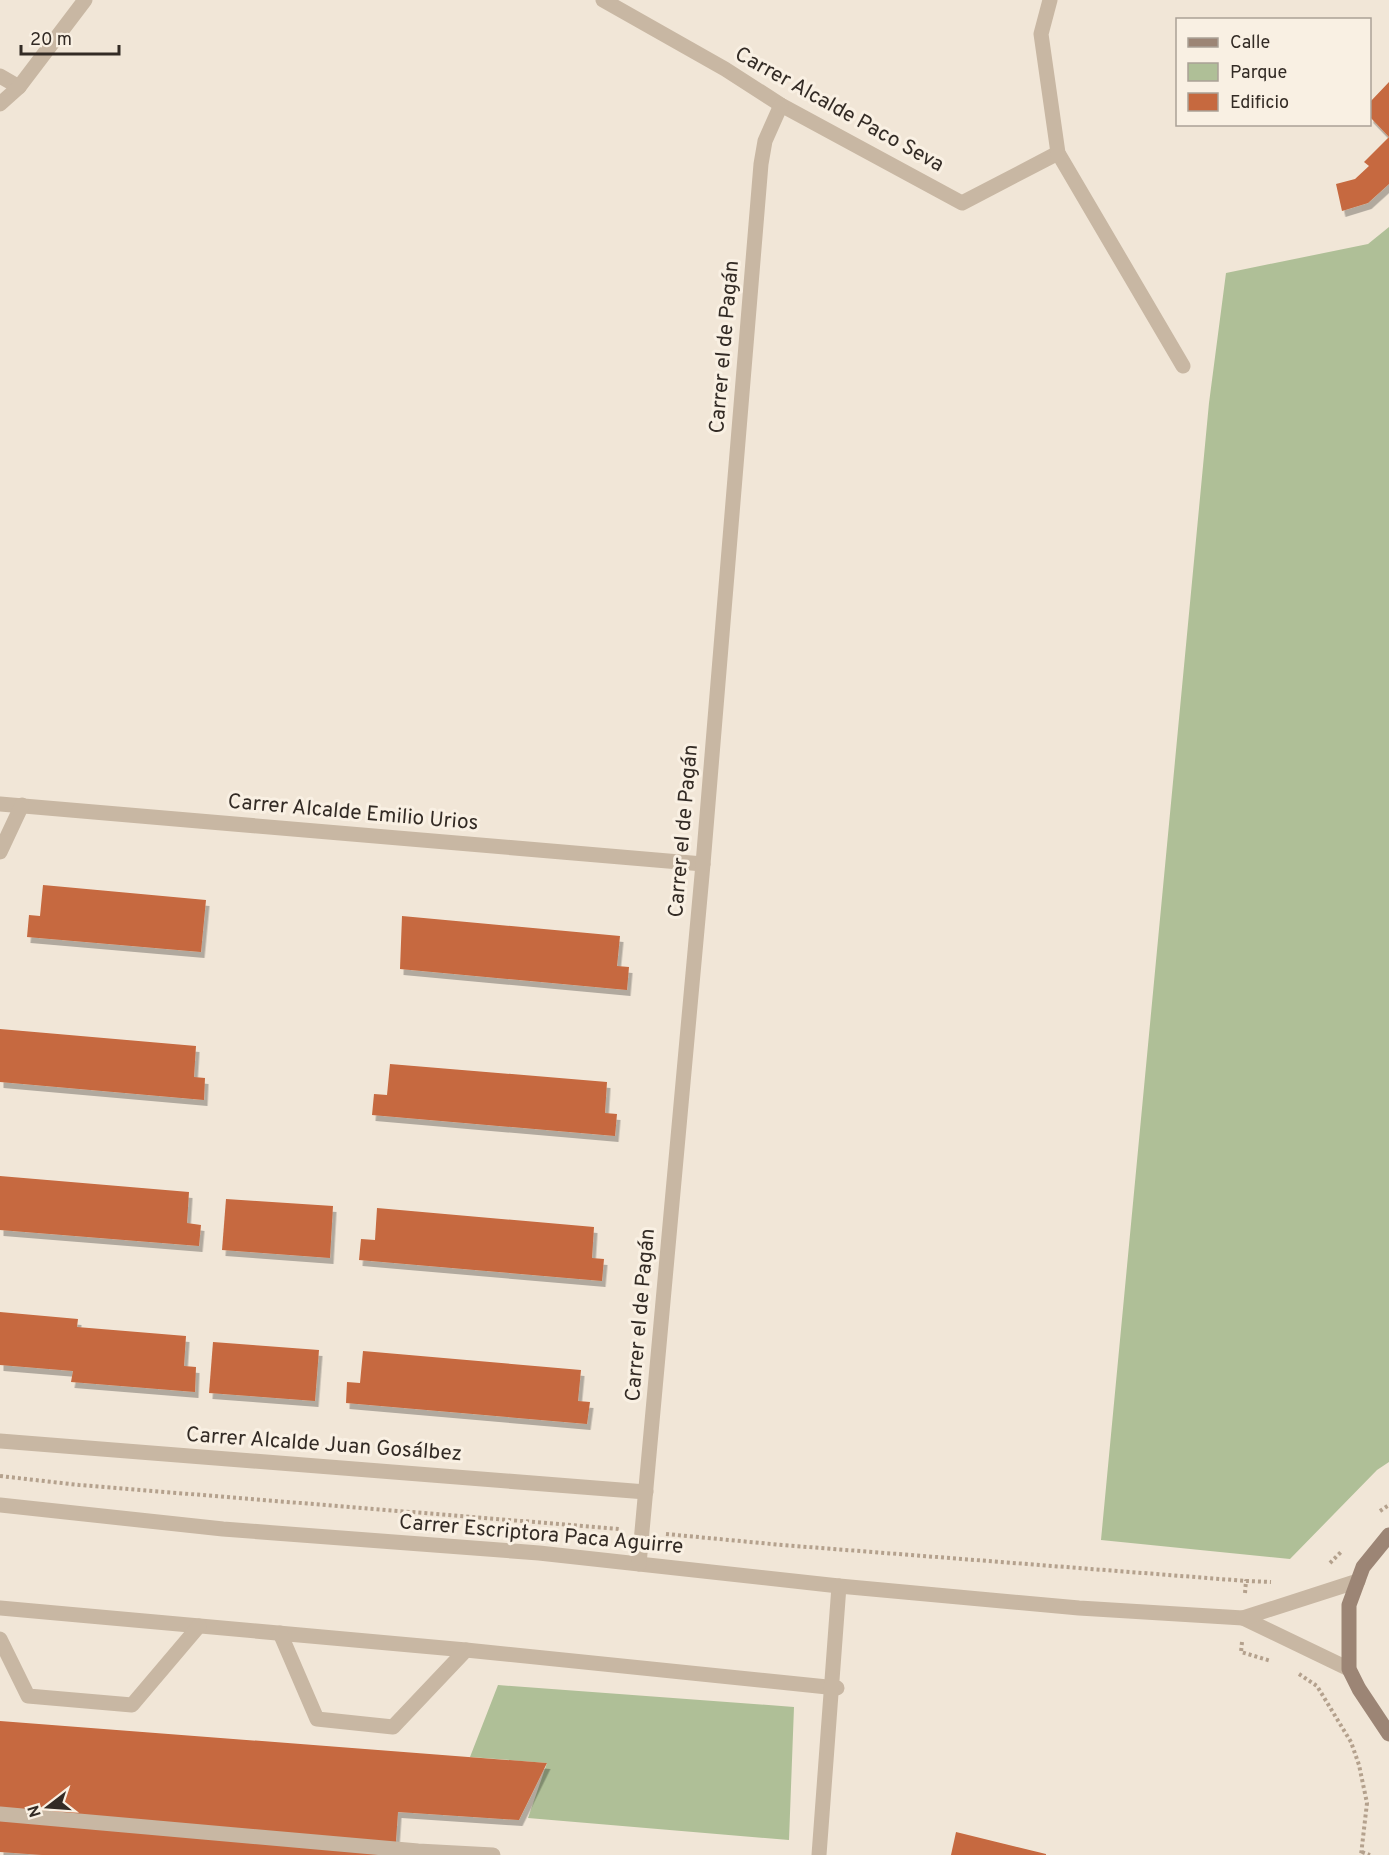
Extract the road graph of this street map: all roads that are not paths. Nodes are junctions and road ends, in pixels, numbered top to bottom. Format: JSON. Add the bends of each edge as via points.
{"nodes":[{"id":1,"x":85,"y":0,"type":"edge"},
{"id":2,"x":603,"y":0,"type":"edge"},
{"id":3,"x":1050,"y":0,"type":"edge"},
{"id":4,"x":0,"y":76,"type":"edge"},
{"id":5,"x":19,"y":87,"type":"junction"},
{"id":6,"x":0,"y":104,"type":"edge"},
{"id":7,"x":781,"y":105,"type":"junction"},
{"id":8,"x":1058,"y":153,"type":"junction"},
{"id":9,"x":1183,"y":366,"type":"dead end"},
{"id":10,"x":0,"y":804,"type":"edge"},
{"id":11,"x":22,"y":805,"type":"junction"},
{"id":12,"x":0,"y":852,"type":"edge"},
{"id":13,"x":703,"y":864,"type":"junction"},
{"id":14,"x":0,"y":1441,"type":"edge"},
{"id":15,"x":646,"y":1492,"type":"junction"},
{"id":16,"x":0,"y":1505,"type":"edge"},
{"id":17,"x":1389,"y":1535,"type":"edge"},
{"id":18,"x":639,"y":1564,"type":"junction"},
{"id":19,"x":1358,"y":1581,"type":"junction"},
{"id":20,"x":839,"y":1586,"type":"junction"},
{"id":21,"x":0,"y":1608,"type":"edge"},
{"id":22,"x":1244,"y":1618,"type":"junction"},
{"id":23,"x":199,"y":1626,"type":"junction"},
{"id":24,"x":280,"y":1633,"type":"junction"},
{"id":25,"x":0,"y":1639,"type":"edge"},
{"id":26,"x":466,"y":1650,"type":"junction"},
{"id":27,"x":1349,"y":1669,"type":"junction"},
{"id":28,"x":834,"y":1688,"type":"junction"},
{"id":29,"x":1389,"y":1734,"type":"edge"},
{"id":30,"x":0,"y":1814,"type":"edge"},
{"id":31,"x":419,"y":1853,"type":"edge"},
{"id":32,"x":493,"y":1855,"type":"edge"},
{"id":33,"x":819,"y":1855,"type":"edge"}],
"edges":[{"from":1,"to":5,"type":"street"},
{"from":2,"to":7,"type":"street","name":"Carrer Alcalde Paco Seva"},
{"from":3,"to":8,"type":"street","via":[[1041,34]]},
{"from":4,"to":5,"type":"street"},
{"from":5,"to":6,"type":"street"},
{"from":7,"to":8,"type":"street","name":"Carrer Alcalde Paco Seva","via":[[962,202]]},
{"from":7,"to":13,"type":"street","name":"Carrer el de Pagán","via":[[765,141],[761,164]]},
{"from":8,"to":9,"type":"street"},
{"from":10,"to":11,"type":"street","name":"Carrer Alcalde Emilio Urios"},
{"from":11,"to":12,"type":"street"},
{"from":11,"to":13,"type":"street","name":"Carrer Alcalde Emilio Urios"},
{"from":13,"to":15,"type":"street","name":"Carrer el de Pagán"},
{"from":14,"to":15,"type":"street","name":"Carrer Alcalde Juan Gosálbez"},
{"from":15,"to":18,"type":"street","name":"Carrer el de Pagán"},
{"from":16,"to":18,"type":"street","name":"Carrer Escriptora Paca Aguirre","via":[[223,1529]]},
{"from":17,"to":19,"type":"main road","via":[[1363,1567]]},
{"from":18,"to":20,"type":"street","name":"Carrer Escriptora Paca Aguirre"},
{"from":19,"to":22,"type":"street"},
{"from":19,"to":27,"type":"main road","via":[[1349,1605]]},
{"from":20,"to":22,"type":"street","name":"Carrer Escriptora Paca Aguirre","via":[[1079,1608]]},
{"from":20,"to":28,"type":"street"},
{"from":21,"to":23,"type":"street"},
{"from":22,"to":27,"type":"street"},
{"from":23,"to":24,"type":"street"},
{"from":23,"to":25,"type":"street","via":[[132,1706],[28,1696]]},
{"from":24,"to":26,"type":"street"},
{"from":24,"to":26,"type":"street","via":[[317,1719],[393,1727]]},
{"from":26,"to":28,"type":"street"},
{"from":27,"to":29,"type":"main road"},
{"from":28,"to":33,"type":"street"},
{"from":30,"to":31,"type":"street"},
{"from":31,"to":32,"type":"street"}]}
